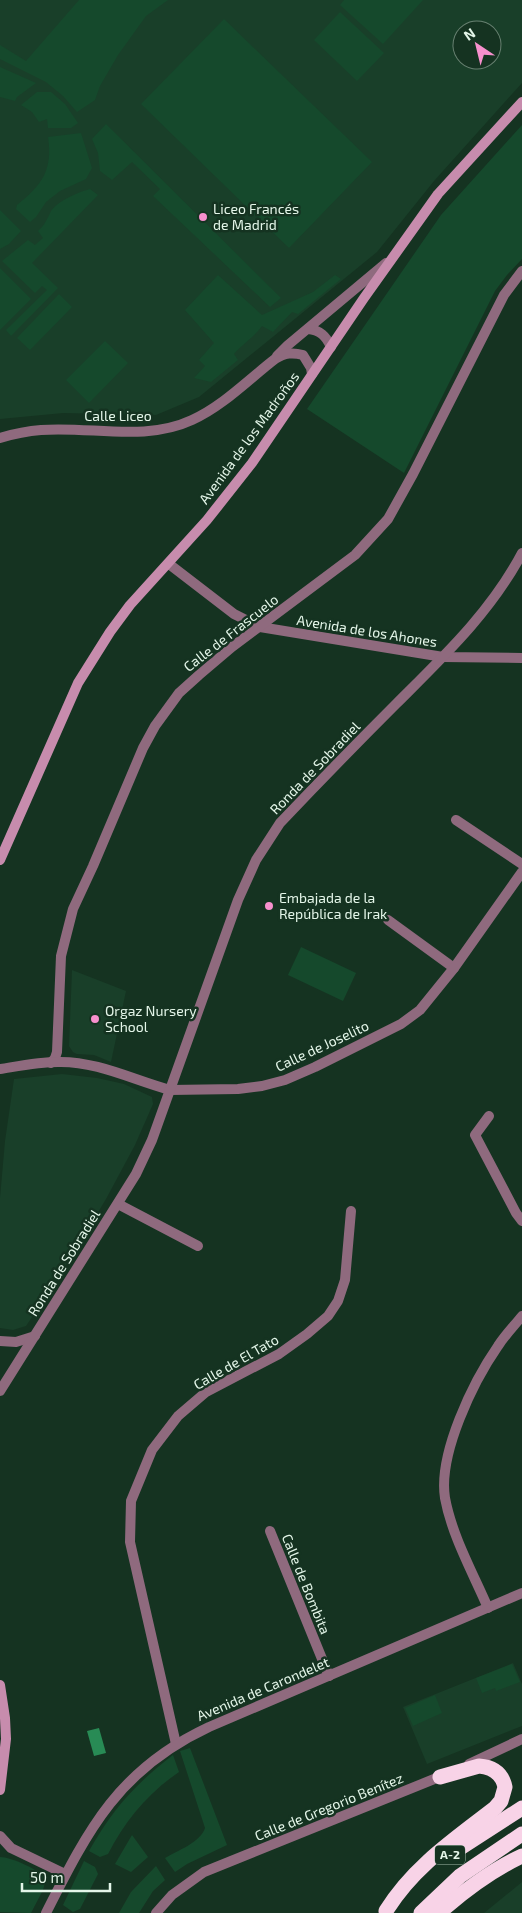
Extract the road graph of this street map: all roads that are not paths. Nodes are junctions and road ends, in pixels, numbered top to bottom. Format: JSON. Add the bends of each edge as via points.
{"nodes":[{"id":1,"x":522,"y":102,"type":"edge"},
{"id":2,"x":391,"y":260,"type":"junction"},
{"id":3,"x":522,"y":271,"type":"edge"},
{"id":4,"x":308,"y":329,"type":"junction"},
{"id":5,"x":330,"y":347,"type":"junction"},
{"id":6,"x":275,"y":359,"type":"junction"},
{"id":7,"x":312,"y":374,"type":"junction"},
{"id":8,"x":0,"y":438,"type":"edge"},
{"id":9,"x":522,"y":553,"type":"edge"},
{"id":10,"x":169,"y":564,"type":"junction"},
{"id":11,"x":260,"y":627,"type":"junction"},
{"id":12,"x":443,"y":657,"type":"junction"},
{"id":13,"x":522,"y":658,"type":"edge"},
{"id":14,"x":456,"y":820,"type":"dead end"},
{"id":15,"x":0,"y":860,"type":"edge"},
{"id":16,"x":522,"y":864,"type":"edge"},
{"id":17,"x":522,"y":872,"type":"edge"},
{"id":18,"x":388,"y":920,"type":"dead end"},
{"id":19,"x":454,"y":968,"type":"junction"},
{"id":20,"x":50,"y":1063,"type":"junction"},
{"id":21,"x":0,"y":1069,"type":"edge"},
{"id":22,"x":170,"y":1090,"type":"junction"},
{"id":23,"x":490,"y":1116,"type":"dead end"},
{"id":24,"x":118,"y":1204,"type":"junction"},
{"id":25,"x":351,"y":1211,"type":"dead end"},
{"id":26,"x":522,"y":1221,"type":"edge"},
{"id":27,"x":198,"y":1246,"type":"dead end"},
{"id":28,"x":522,"y":1316,"type":"edge"},
{"id":29,"x":35,"y":1336,"type":"junction"},
{"id":30,"x":0,"y":1341,"type":"edge"},
{"id":31,"x":0,"y":1391,"type":"edge"},
{"id":32,"x":270,"y":1531,"type":"dead end"},
{"id":33,"x":522,"y":1593,"type":"edge"},
{"id":34,"x":488,"y":1608,"type":"junction"},
{"id":35,"x":329,"y":1676,"type":"junction"},
{"id":36,"x":0,"y":1685,"type":"edge"},
{"id":37,"x":522,"y":1738,"type":"edge"},
{"id":38,"x":176,"y":1744,"type":"junction"},
{"id":39,"x":440,"y":1777,"type":"junction"},
{"id":40,"x":0,"y":1790,"type":"edge"},
{"id":41,"x":522,"y":1808,"type":"edge"},
{"id":42,"x":522,"y":1834,"type":"edge"},
{"id":43,"x":0,"y":1836,"type":"edge"},
{"id":44,"x":0,"y":1846,"type":"edge"},
{"id":45,"x":11,"y":1848,"type":"junction"},
{"id":46,"x":522,"y":1856,"type":"edge"},
{"id":47,"x":65,"y":1874,"type":"junction"},
{"id":48,"x":52,"y":1901,"type":"junction"},
{"id":49,"x":385,"y":1912,"type":"edge"},
{"id":50,"x":46,"y":1913,"type":"edge"},
{"id":51,"x":51,"y":1913,"type":"edge"},
{"id":52,"x":156,"y":1913,"type":"edge"},
{"id":53,"x":421,"y":1913,"type":"edge"},
{"id":54,"x":440,"y":1913,"type":"edge"}],
"edges":[{"from":1,"to":2,"type":"street","name":"Avenida de los Madroños","via":[[438,194]]},
{"from":2,"to":4,"type":"street","name":"Calle Liceo"},
{"from":2,"to":5,"type":"street","name":"Avenida de los Madroños"},
{"from":3,"to":11,"type":"street","name":"Calle de Frascuelo","via":[[504,295],[388,519],[355,555]]},
{"from":4,"to":5,"type":"street","via":[[320,332]]},
{"from":4,"to":6,"type":"street","name":"Calle Liceo"},
{"from":5,"to":7,"type":"street","name":"Avenida de los Madroños"},
{"from":6,"to":7,"type":"street","name":"Calle Liceo","via":[[290,353],[303,355]]},
{"from":6,"to":8,"type":"street","name":"Calle Liceo","via":[[208,412],[168,429],[148,432],[42,430]]},
{"from":7,"to":10,"type":"street","name":"Avenida de los Madroños","via":[[252,463]]},
{"from":9,"to":12,"type":"street","name":"Ronda de Sobradiel","via":[[496,597]]},
{"from":10,"to":11,"type":"street","name":"Avenida de los Ahones","via":[[234,614]]},
{"from":10,"to":15,"type":"street","name":"Avenida de los Madroños","via":[[130,606],[78,683]]},
{"from":11,"to":12,"type":"street","name":"Avenida de los Ahones"},
{"from":11,"to":20,"type":"street","name":"Calle de Frascuelo","via":[[179,693],[143,748],[71,916],[61,956],[57,1052]]},
{"from":12,"to":13,"type":"street","name":"Avenida de los Ahones"},
{"from":12,"to":22,"type":"street","name":"Ronda de Sobradiel","via":[[280,823],[256,860],[238,900]]},
{"from":14,"to":16,"type":"street"},
{"from":17,"to":19,"type":"street","name":"Calle de Joselito"},
{"from":18,"to":19,"type":"street"},
{"from":19,"to":22,"type":"street","name":"Calle de Joselito","via":[[420,1010],[400,1024],[285,1080],[238,1089]]},
{"from":20,"to":21,"type":"street","name":"Calle de Joselito"},
{"from":20,"to":22,"type":"street","name":"Calle de Joselito","via":[[99,1067]]},
{"from":22,"to":24,"type":"street","name":"Ronda de Sobradiel","via":[[152,1140]]},
{"from":23,"to":26,"type":"street","via":[[474,1135]]},
{"from":24,"to":27,"type":"street","name":"Ronda de Sobradiel"},
{"from":24,"to":29,"type":"street","name":"Ronda de Sobradiel"},
{"from":25,"to":38,"type":"street","name":"Calle de El Tato","via":[[345,1280],[338,1301],[328,1316],[279,1354],[206,1392],[178,1416],[152,1450],[131,1501],[130,1542]]},
{"from":28,"to":34,"type":"street","via":[[480,1375],[446,1463],[445,1496],[450,1516]]},
{"from":29,"to":30,"type":"street","name":"Ronda de Sobradiel","via":[[16,1342]]},
{"from":29,"to":31,"type":"street","name":"Ronda de Sobradiel"},
{"from":32,"to":35,"type":"street","name":"Calle de Bombita"},
{"from":33,"to":34,"type":"street","name":"Avenida de Carondelet"},
{"from":34,"to":35,"type":"street","name":"Avenida de Carondelet"},
{"from":35,"to":38,"type":"street","name":"Avenida de Carondelet"},
{"from":36,"to":40,"type":"street","via":[[6,1739]]},
{"from":37,"to":39,"type":"street","name":"Calle de Gregorio Benítez"},
{"from":38,"to":47,"type":"street","name":"Avenida de Carondelet","via":[[138,1773],[113,1798]]},
{"from":39,"to":49,"type":"highway","via":[[485,1766],[500,1774],[505,1787],[495,1808],[416,1871]]},
{"from":39,"to":52,"type":"street","name":"Calle de Gregorio Benítez","via":[[204,1872],[172,1895]]},
{"from":41,"to":49,"type":"highway","number":"A-2","via":[[441,1861]]},
{"from":42,"to":53,"type":"highway","number":"A-2","via":[[460,1876]]},
{"from":43,"to":45,"type":"street"},
{"from":44,"to":45,"type":"street"},
{"from":45,"to":47,"type":"street"},
{"from":46,"to":54,"type":"highway","via":[[472,1884]]},
{"from":47,"to":48,"type":"street","name":"Avenida de Carondelet"},
{"from":48,"to":50,"type":"street","name":"Avenida de Carondelet"},
{"from":48,"to":51,"type":"street"}]}
